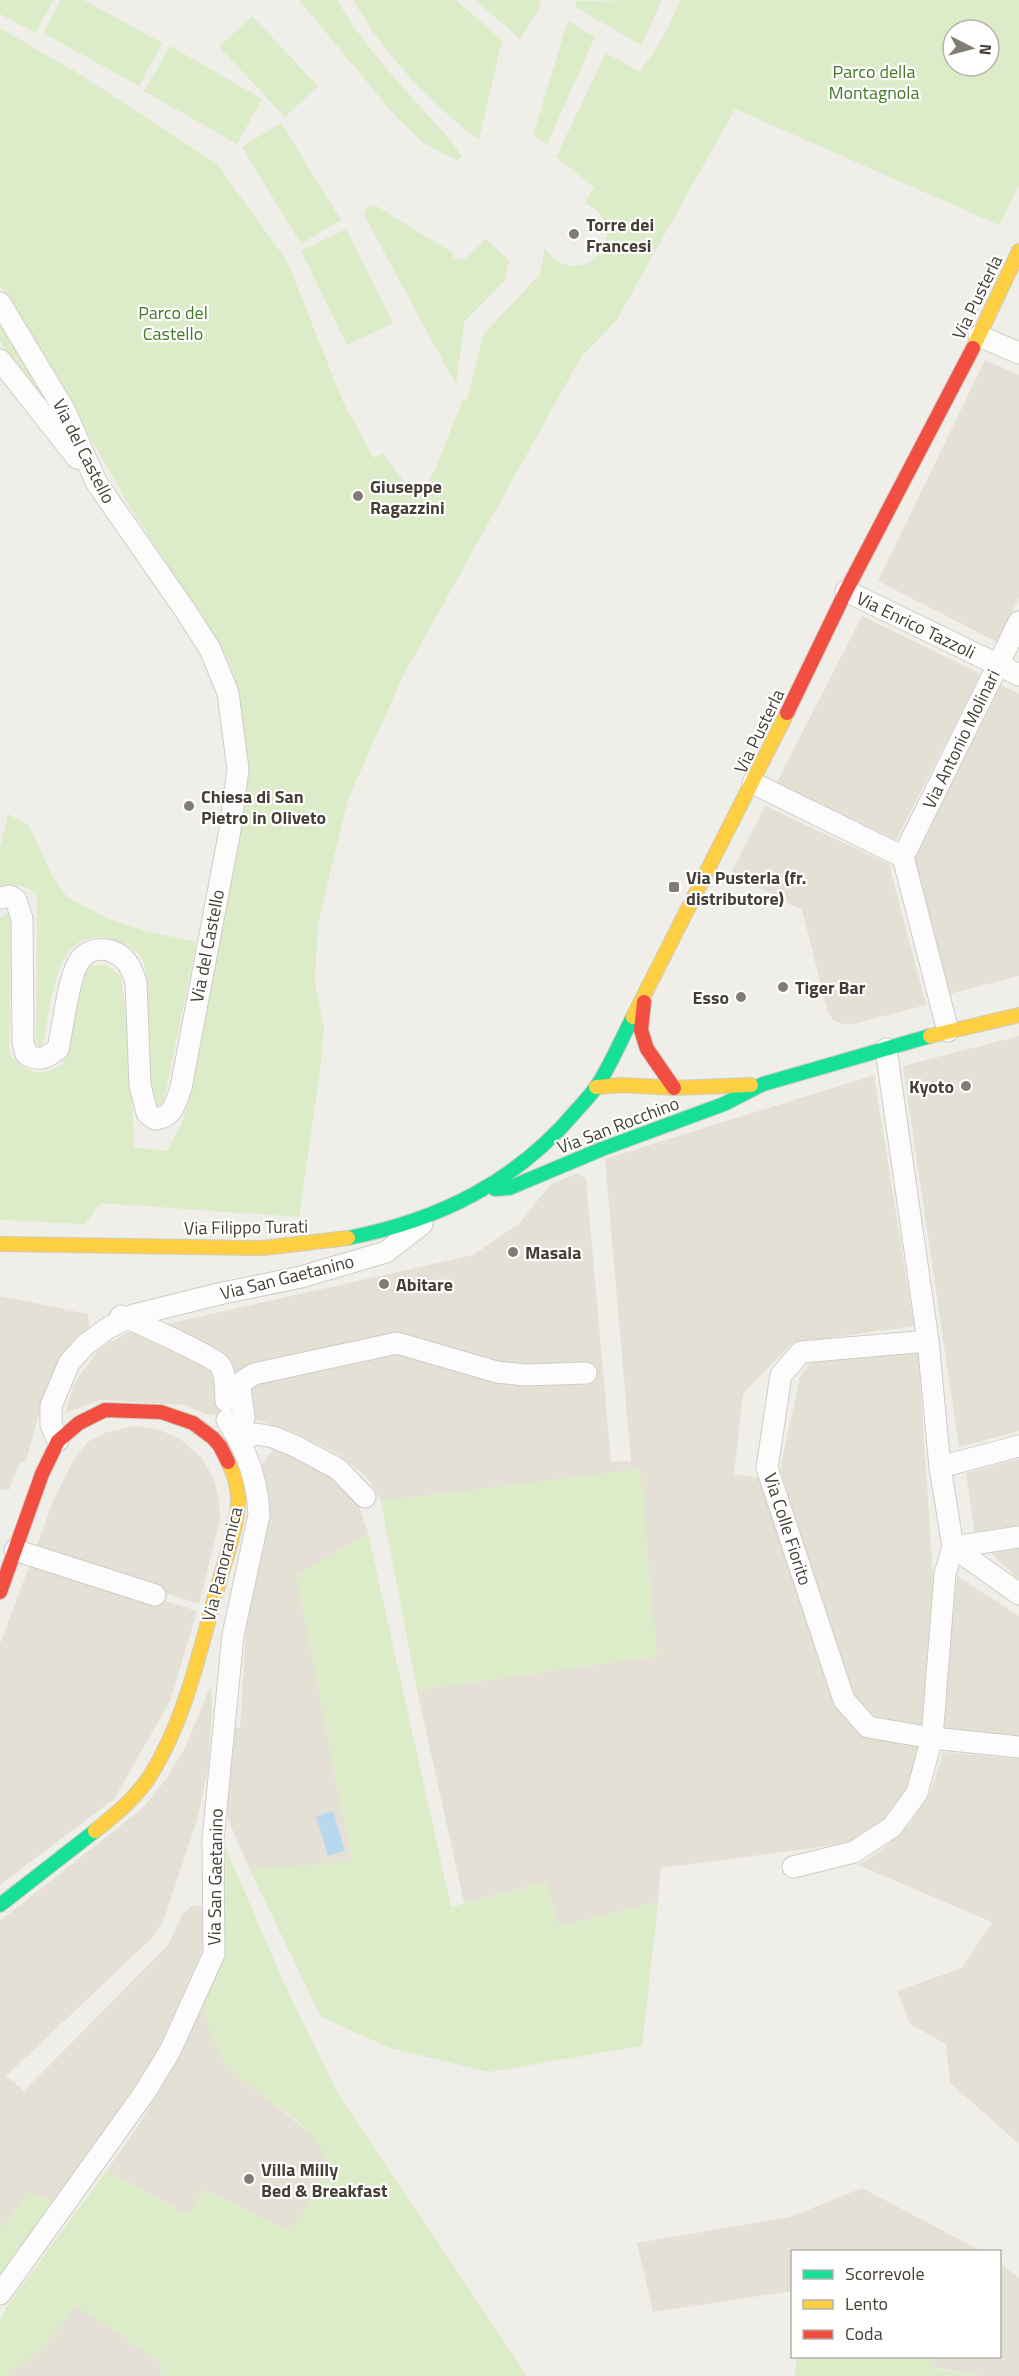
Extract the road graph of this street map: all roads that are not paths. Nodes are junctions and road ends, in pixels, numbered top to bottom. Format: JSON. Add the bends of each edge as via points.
{"nodes":[{"id":1,"x":1019,"y":251,"type":"edge"},
{"id":2,"x":0,"y":303,"type":"edge"},
{"id":3,"x":979,"y":336,"type":"junction"},
{"id":4,"x":1019,"y":353,"type":"edge"},
{"id":5,"x":0,"y":360,"type":"edge"},
{"id":6,"x":96,"y":482,"type":"junction"},
{"id":7,"x":846,"y":591,"type":"junction"},
{"id":8,"x":1019,"y":622,"type":"edge"},
{"id":9,"x":997,"y":665,"type":"junction"},
{"id":10,"x":1019,"y":675,"type":"edge"},
{"id":11,"x":753,"y":783,"type":"junction"},
{"id":12,"x":903,"y":857,"type":"junction"},
{"id":13,"x":0,"y":898,"type":"edge"},
{"id":14,"x":645,"y":994,"type":"junction"},
{"id":15,"x":1019,"y":1015,"type":"edge"},
{"id":16,"x":948,"y":1031,"type":"junction"},
{"id":17,"x":886,"y":1049,"type":"junction"},
{"id":18,"x":764,"y":1084,"type":"junction"},
{"id":19,"x":596,"y":1087,"type":"junction"},
{"id":20,"x":674,"y":1088,"type":"junction"},
{"id":21,"x":483,"y":1190,"type":"junction"},
{"id":22,"x":435,"y":1214,"type":"junction"},
{"id":23,"x":0,"y":1244,"type":"edge"},
{"id":24,"x":121,"y":1316,"type":"junction"},
{"id":25,"x":928,"y":1341,"type":"junction"},
{"id":26,"x":586,"y":1373,"type":"dead end"},
{"id":27,"x":213,"y":1438,"type":"junction"},
{"id":28,"x":240,"y":1439,"type":"junction"},
{"id":29,"x":58,"y":1441,"type":"junction"},
{"id":30,"x":1019,"y":1446,"type":"edge"},
{"id":31,"x":940,"y":1467,"type":"junction"},
{"id":32,"x":365,"y":1497,"type":"dead end"},
{"id":33,"x":1019,"y":1538,"type":"edge"},
{"id":34,"x":953,"y":1547,"type":"junction"},
{"id":35,"x":15,"y":1550,"type":"junction"},
{"id":36,"x":0,"y":1592,"type":"edge"},
{"id":37,"x":1019,"y":1594,"type":"edge"},
{"id":38,"x":154,"y":1595,"type":"dead end"},
{"id":39,"x":932,"y":1738,"type":"junction"},
{"id":40,"x":1019,"y":1747,"type":"edge"},
{"id":41,"x":793,"y":1867,"type":"dead end"},
{"id":42,"x":0,"y":1905,"type":"edge"},
{"id":43,"x":0,"y":2294,"type":"edge"}],
"edges":[{"from":1,"to":3,"type":"street","name":"Via Pusterla"},
{"from":2,"to":6,"type":"street","name":"Via del Castello","via":[[64,411]]},
{"from":3,"to":4,"type":"street"},
{"from":3,"to":7,"type":"street","name":"Via Pusterla"},
{"from":5,"to":6,"type":"street"},
{"from":6,"to":13,"type":"street","name":"Via del Castello","via":[[210,649],[228,693],[238,769],[230,831],[181,1088],[171,1113],[155,1119],[147,1113],[140,1085],[136,982],[120,954],[90,951],[79,961],[58,1049],[45,1058],[34,1059],[26,1054],[22,919],[16,900],[10,896]]},
{"from":7,"to":9,"type":"street","name":"Via Enrico Tazzoli"},
{"from":7,"to":11,"type":"street","name":"Via Pusterla"},
{"from":8,"to":9,"type":"street","name":"Via Antonio Molinari"},
{"from":9,"to":10,"type":"street","name":"Via Enrico Tazzoli"},
{"from":9,"to":12,"type":"street","name":"Via Antonio Molinari"},
{"from":11,"to":12,"type":"street"},
{"from":11,"to":14,"type":"street","name":"Via Pusterla"},
{"from":12,"to":16,"type":"street"},
{"from":14,"to":19,"type":"street","name":"Via Pusterla"},
{"from":14,"to":20,"type":"street","name":"Via San Rocchino","via":[[641,1030],[647,1050]]},
{"from":15,"to":16,"type":"street","name":"Via San Rocchino"},
{"from":16,"to":17,"type":"street","name":"Via San Rocchino"},
{"from":17,"to":18,"type":"street","name":"Via San Rocchino"},
{"from":17,"to":25,"type":"street"},
{"from":18,"to":20,"type":"street","name":"Via San Rocchino"},
{"from":18,"to":21,"type":"street","name":"Via San Rocchino","via":[[724,1104],[509,1188]]},
{"from":19,"to":20,"type":"street","name":"Via San Rocchino"},
{"from":19,"to":21,"type":"street","name":"Via Pusterla","via":[[553,1138]]},
{"from":21,"to":22,"type":"street","name":"Via Filippo Turati"},
{"from":22,"to":23,"type":"street","name":"Via Filippo Turati","via":[[374,1233],[297,1246]]},
{"from":22,"to":24,"type":"street","name":"Via San Gaetanino","via":[[386,1252],[301,1277]]},
{"from":24,"to":28,"type":"street","name":"Via San Gaetanino","via":[[219,1364],[225,1379],[226,1410]]},
{"from":24,"to":29,"type":"street","name":"Via San Gaetanino","via":[[69,1363],[51,1406],[51,1425]]},
{"from":25,"to":31,"type":"street"},
{"from":25,"to":39,"type":"street","name":"Via Colle Fiorito","via":[[801,1352],[781,1375],[767,1468],[844,1700],[868,1726]]},
{"from":26,"to":28,"type":"street","name":"Via San Gaetanino","via":[[526,1376],[497,1372],[397,1343],[254,1374],[240,1388],[244,1417]]},
{"from":27,"to":28,"type":"street"},
{"from":27,"to":29,"type":"street","name":"Via Panoramica","via":[[193,1423],[161,1412],[105,1410],[78,1424]]},
{"from":27,"to":42,"type":"street","name":"Via Panoramica","via":[[234,1474],[238,1499],[232,1535],[172,1738],[149,1778],[124,1809]]},
{"from":28,"to":32,"type":"street","via":[[257,1434],[295,1446],[338,1469]]},
{"from":28,"to":43,"type":"street","name":"Via San Gaetanino","via":[[256,1488],[259,1515],[233,1635],[213,1839],[214,1954],[170,2051],[146,2092]]},
{"from":29,"to":35,"type":"street","name":"Via Panoramica"},
{"from":30,"to":31,"type":"street"},
{"from":31,"to":34,"type":"street"},
{"from":33,"to":34,"type":"street"},
{"from":34,"to":37,"type":"street"},
{"from":34,"to":39,"type":"street","via":[[945,1574]]},
{"from":35,"to":36,"type":"street","name":"Via Panoramica"},
{"from":35,"to":38,"type":"street"},
{"from":39,"to":40,"type":"street","name":"Via Colle Fiorito"},
{"from":39,"to":41,"type":"street","via":[[917,1793],[892,1827],[855,1852]]}]}
